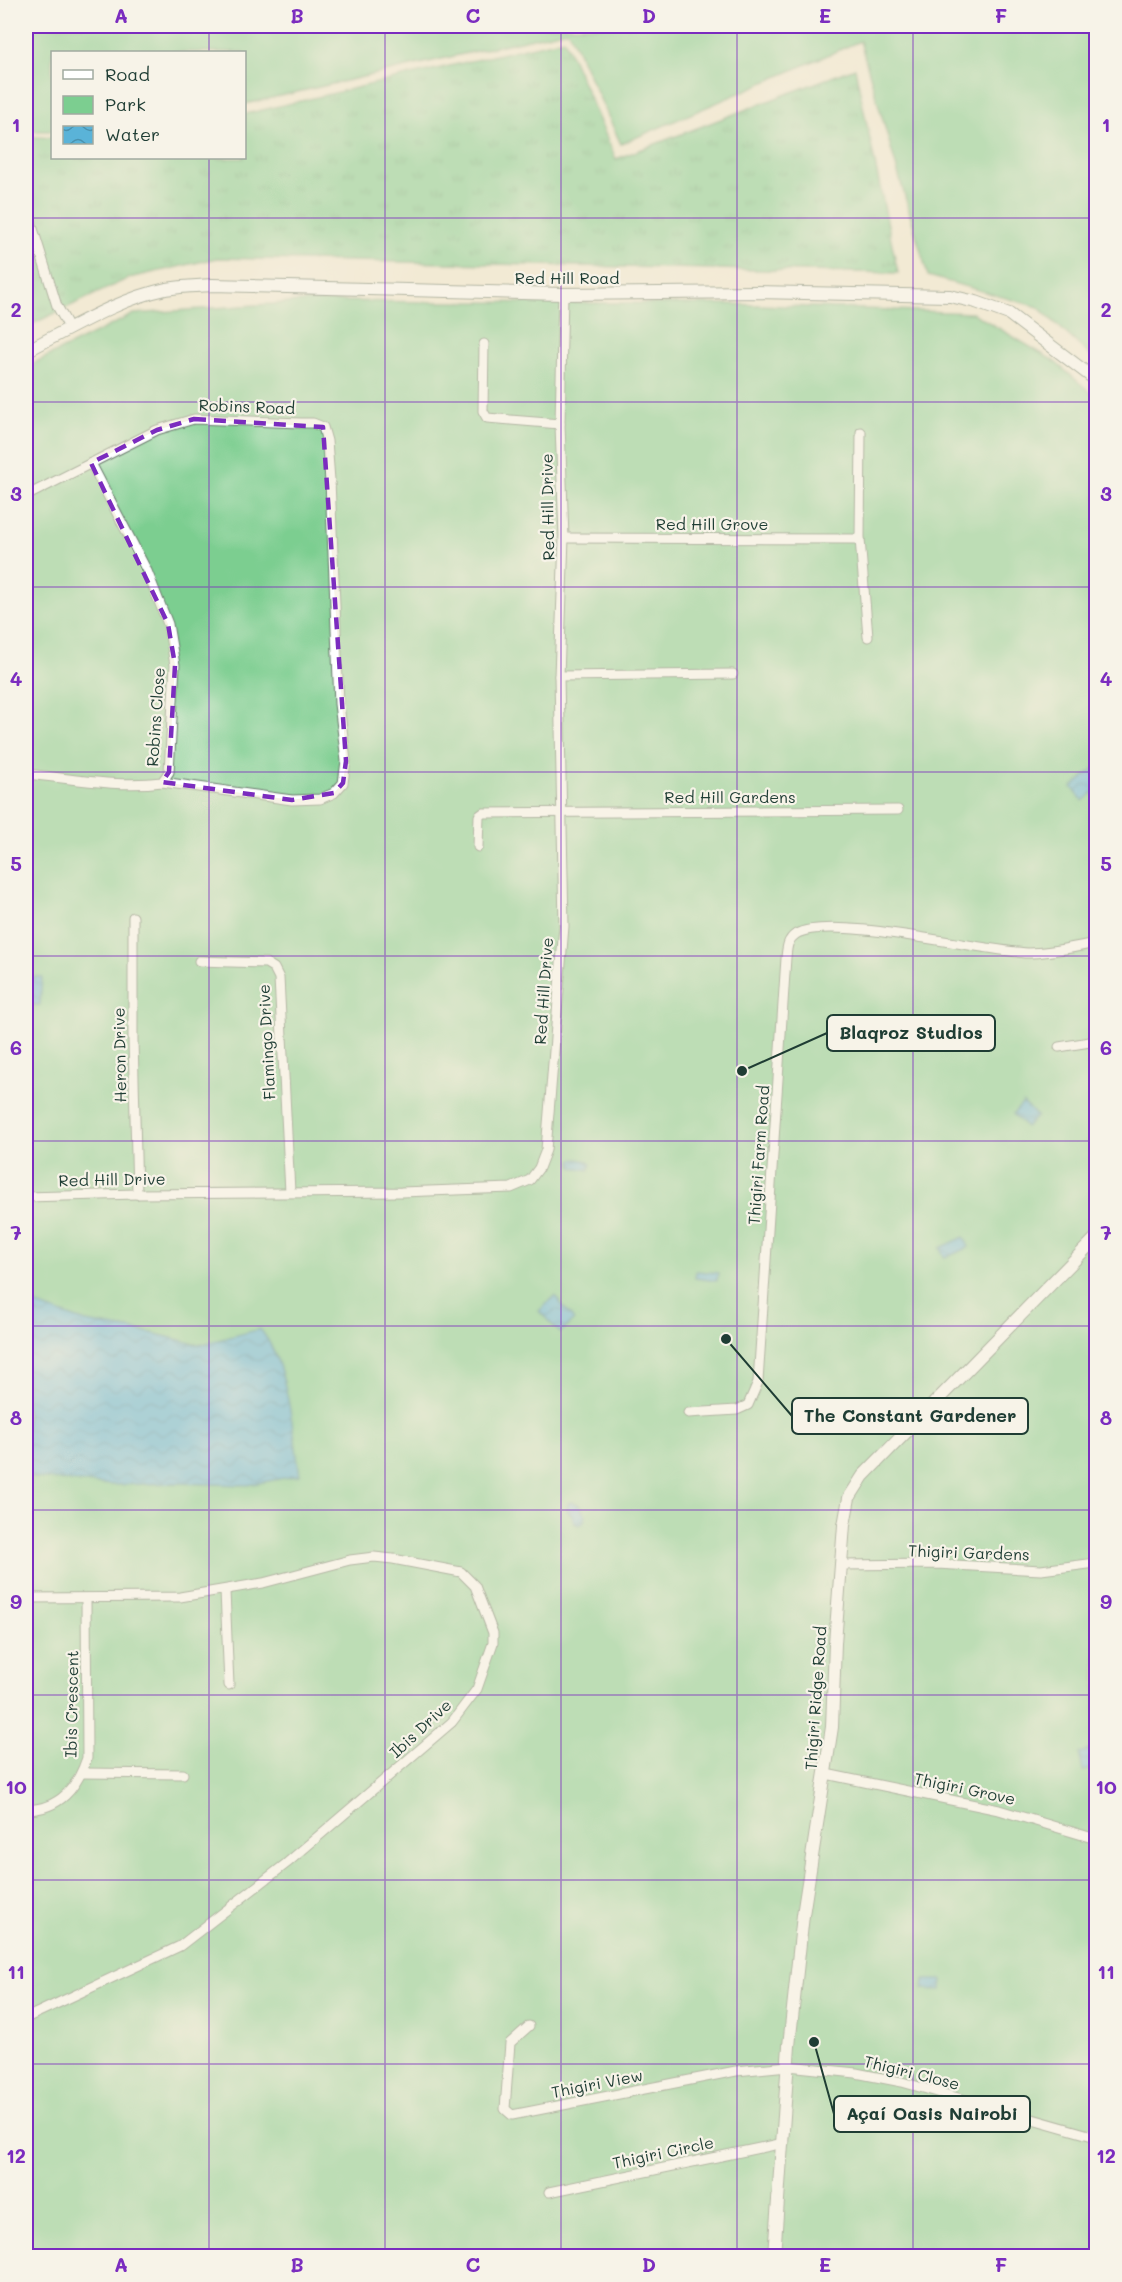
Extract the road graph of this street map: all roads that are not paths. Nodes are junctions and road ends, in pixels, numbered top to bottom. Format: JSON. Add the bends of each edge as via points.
{"nodes":[{"id":1,"x":26,"y":206,"type":"edge"},
{"id":2,"x":563,"y":294,"type":"junction"},
{"id":3,"x":70,"y":329,"type":"junction"},
{"id":4,"x":484,"y":344,"type":"dead end"},
{"id":5,"x":26,"y":351,"type":"edge"},
{"id":6,"x":1096,"y":380,"type":"edge"},
{"id":7,"x":560,"y":424,"type":"junction"},
{"id":8,"x":861,"y":432,"type":"dead end"},
{"id":9,"x":91,"y":463,"type":"junction"},
{"id":10,"x":1096,"y":470,"type":"edge"},
{"id":11,"x":26,"y":496,"type":"edge"},
{"id":12,"x":1096,"y":503,"type":"edge"},
{"id":13,"x":564,"y":538,"type":"junction"},
{"id":14,"x":860,"y":539,"type":"junction"},
{"id":15,"x":868,"y":637,"type":"dead end"},
{"id":16,"x":733,"y":674,"type":"dead end"},
{"id":17,"x":559,"y":676,"type":"junction"},
{"id":18,"x":26,"y":774,"type":"edge"},
{"id":19,"x":162,"y":782,"type":"junction"},
{"id":20,"x":898,"y":810,"type":"dead end"},
{"id":21,"x":563,"y":812,"type":"junction"},
{"id":22,"x":478,"y":847,"type":"dead end"},
{"id":23,"x":134,"y":917,"type":"dead end"},
{"id":24,"x":1096,"y":943,"type":"edge"},
{"id":25,"x":199,"y":961,"type":"dead end"},
{"id":26,"x":1096,"y":1041,"type":"edge"},
{"id":27,"x":1059,"y":1047,"type":"dead end"},
{"id":28,"x":290,"y":1192,"type":"junction"},
{"id":29,"x":137,"y":1194,"type":"junction"},
{"id":30,"x":26,"y":1197,"type":"edge"},
{"id":31,"x":1096,"y":1238,"type":"edge"},
{"id":32,"x":688,"y":1413,"type":"dead end"},
{"id":33,"x":1096,"y":1563,"type":"edge"},
{"id":34,"x":841,"y":1565,"type":"junction"},
{"id":35,"x":225,"y":1591,"type":"junction"},
{"id":36,"x":26,"y":1598,"type":"edge"},
{"id":37,"x":86,"y":1599,"type":"junction"},
{"id":38,"x":229,"y":1685,"type":"dead end"},
{"id":39,"x":82,"y":1773,"type":"junction"},
{"id":40,"x":183,"y":1774,"type":"dead end"},
{"id":41,"x":825,"y":1774,"type":"junction"},
{"id":42,"x":26,"y":1810,"type":"edge"},
{"id":43,"x":1096,"y":1839,"type":"edge"},
{"id":44,"x":26,"y":2018,"type":"edge"},
{"id":45,"x":529,"y":2026,"type":"dead end"},
{"id":46,"x":788,"y":2066,"type":"junction"},
{"id":47,"x":1096,"y":2137,"type":"edge"},
{"id":48,"x":784,"y":2143,"type":"junction"},
{"id":49,"x":549,"y":2192,"type":"dead end"},
{"id":50,"x":774,"y":2256,"type":"edge"}],
"edges":[{"from":1,"to":3,"type":"street","via":[[57,306]]},
{"from":2,"to":3,"type":"street","name":"Red Hill Road","via":[[212,285],[167,289],[129,300]]},
{"from":2,"to":6,"type":"street","name":"Red Hill Road","via":[[950,296],[997,309]]},
{"from":2,"to":7,"type":"street","name":"Red Hill Drive"},
{"from":3,"to":5,"type":"street","name":"Red Hill Road"},
{"from":4,"to":7,"type":"street","via":[[485,416],[493,420]]},
{"from":7,"to":13,"type":"street","name":"Red Hill Drive"},
{"from":8,"to":14,"type":"street"},
{"from":9,"to":11,"type":"street","name":"Robins Road"},
{"from":9,"to":19,"type":"street","name":"Robins Close","via":[[147,571],[168,624],[175,665],[169,772]]},
{"from":9,"to":19,"type":"street","name":"Robins Road","via":[[157,430],[194,419],[313,423],[323,427],[327,441],[339,704],[346,761],[343,783],[334,794],[320,799],[292,800]]},
{"from":10,"to":12,"type":"street"},
{"from":13,"to":14,"type":"street","name":"Red Hill Grove"},
{"from":13,"to":17,"type":"street","name":"Red Hill Drive"},
{"from":14,"to":15,"type":"street"},
{"from":16,"to":17,"type":"street"},
{"from":17,"to":21,"type":"street","name":"Red Hill Drive"},
{"from":18,"to":19,"type":"street","name":"Robins Close","via":[[119,783]]},
{"from":20,"to":21,"type":"street","name":"Red Hill Gardens"},
{"from":21,"to":22,"type":"street","name":"Red Hill Gardens","via":[[483,813],[479,816]]},
{"from":21,"to":28,"type":"street","name":"Red Hill Drive","via":[[564,926],[550,1103],[546,1150],[534,1175],[511,1188]]},
{"from":23,"to":29,"type":"street","name":"Heron Drive"},
{"from":24,"to":32,"type":"street","name":"Thigiri Farm Road","via":[[1027,953],[831,928],[809,930],[791,939],[786,958],[758,1382],[748,1405],[737,1410]]},
{"from":25,"to":28,"type":"street","name":"Flamingo Drive","via":[[266,963],[279,978]]},
{"from":26,"to":27,"type":"street"},
{"from":28,"to":29,"type":"street","name":"Red Hill Drive"},
{"from":29,"to":30,"type":"street","name":"Red Hill Drive"},
{"from":31,"to":34,"type":"street","name":"Thigiri Ridge Road","via":[[863,1476],[849,1498]]},
{"from":33,"to":34,"type":"street","name":"Thigiri Gardens","via":[[1041,1570],[937,1564]]},
{"from":34,"to":41,"type":"street","name":"Thigiri Ridge Road","via":[[832,1727]]},
{"from":35,"to":37,"type":"street","name":"Ibis Drive","via":[[180,1597]]},
{"from":35,"to":38,"type":"street"},
{"from":35,"to":44,"type":"street","name":"Ibis Drive","via":[[351,1560],[393,1558],[461,1572],[475,1586],[493,1633],[493,1643],[477,1689],[452,1722],[287,1863],[180,1946]]},
{"from":36,"to":37,"type":"street","name":"Ibis Drive"},
{"from":37,"to":39,"type":"street","name":"Ibis Crescent","via":[[87,1758]]},
{"from":39,"to":40,"type":"street"},
{"from":39,"to":42,"type":"street","name":"Ibis Crescent","via":[[56,1803],[41,1810]]},
{"from":41,"to":43,"type":"street","name":"Thigiri Grove","via":[[999,1810]]},
{"from":41,"to":46,"type":"street","name":"Thigiri Ridge Road","via":[[807,1877]]},
{"from":45,"to":46,"type":"street","name":"Thigiri View","via":[[510,2043],[505,2109],[513,2115],[736,2071]]},
{"from":46,"to":47,"type":"street","name":"Thigiri Close","via":[[902,2082]]},
{"from":46,"to":48,"type":"street","name":"Thigiri Ridge Road"},
{"from":48,"to":49,"type":"street","name":"Thigiri Circle"},
{"from":48,"to":50,"type":"street","name":"Thigiri Ridge Road"}]}
